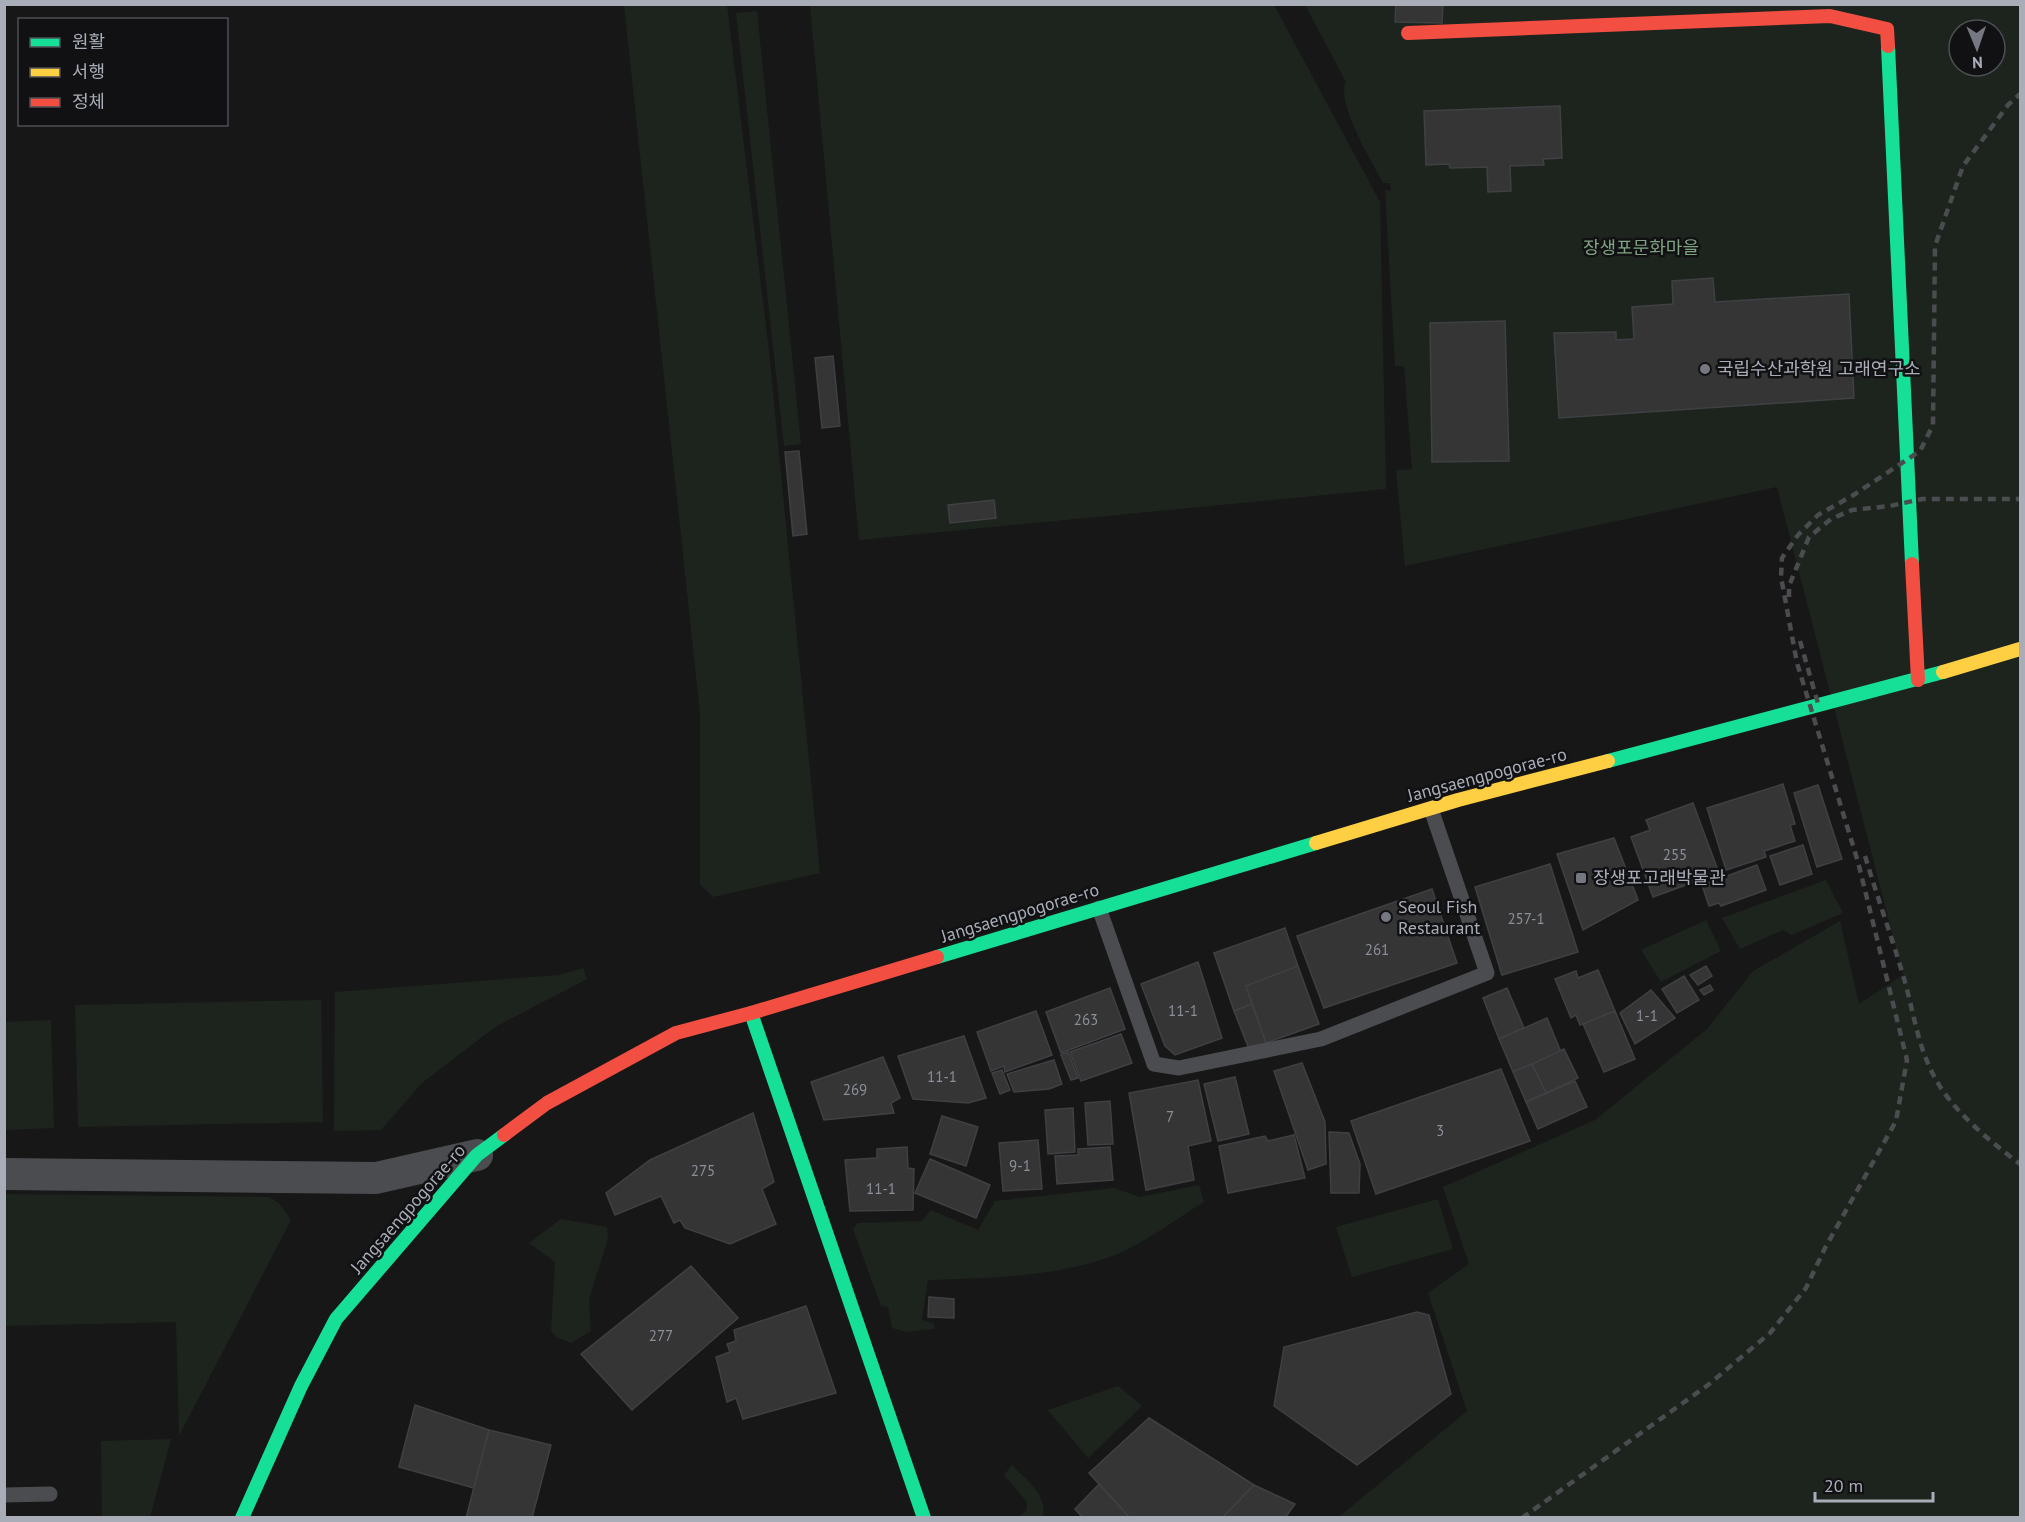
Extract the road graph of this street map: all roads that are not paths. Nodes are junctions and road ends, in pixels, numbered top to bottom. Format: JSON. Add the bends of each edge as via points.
{"nodes":[{"id":1,"x":1408,"y":33,"type":"dead end"},
{"id":2,"x":2020,"y":649,"type":"edge"},
{"id":3,"x":1918,"y":680,"type":"junction"},
{"id":4,"x":1431,"y":809,"type":"junction"},
{"id":5,"x":1099,"y":908,"type":"junction"},
{"id":6,"x":751,"y":1013,"type":"junction"},
{"id":7,"x":477,"y":1155,"type":"junction"},
{"id":8,"x":4,"y":1173,"type":"edge"},
{"id":9,"x":51,"y":1494,"type":"dead end"},
{"id":10,"x":4,"y":1496,"type":"edge"},
{"id":11,"x":242,"y":1518,"type":"edge"},
{"id":12,"x":924,"y":1518,"type":"edge"}],
"edges":[{"from":1,"to":3,"type":"street","via":[[1830,16],[1887,29]]},
{"from":2,"to":3,"type":"street","name":"Jangsaengpogorae-ro"},
{"from":3,"to":4,"type":"street","name":"Jangsaengpogorae-ro"},
{"from":4,"to":5,"type":"street","name":"Jangsaengpogorae-ro"},
{"from":4,"to":5,"type":"lane","via":[[1487,972],[1321,1039],[1179,1068],[1154,1064]]},
{"from":5,"to":6,"type":"street","name":"Jangsaengpogorae-ro"},
{"from":6,"to":7,"type":"street","name":"Jangsaengpogorae-ro","via":[[676,1033],[547,1103]]},
{"from":6,"to":12,"type":"street"},
{"from":7,"to":8,"type":"street","via":[[376,1178]]},
{"from":7,"to":11,"type":"street","name":"Jangsaengpogorae-ro","via":[[336,1319],[301,1386]]},
{"from":9,"to":10,"type":"lane"}]}
